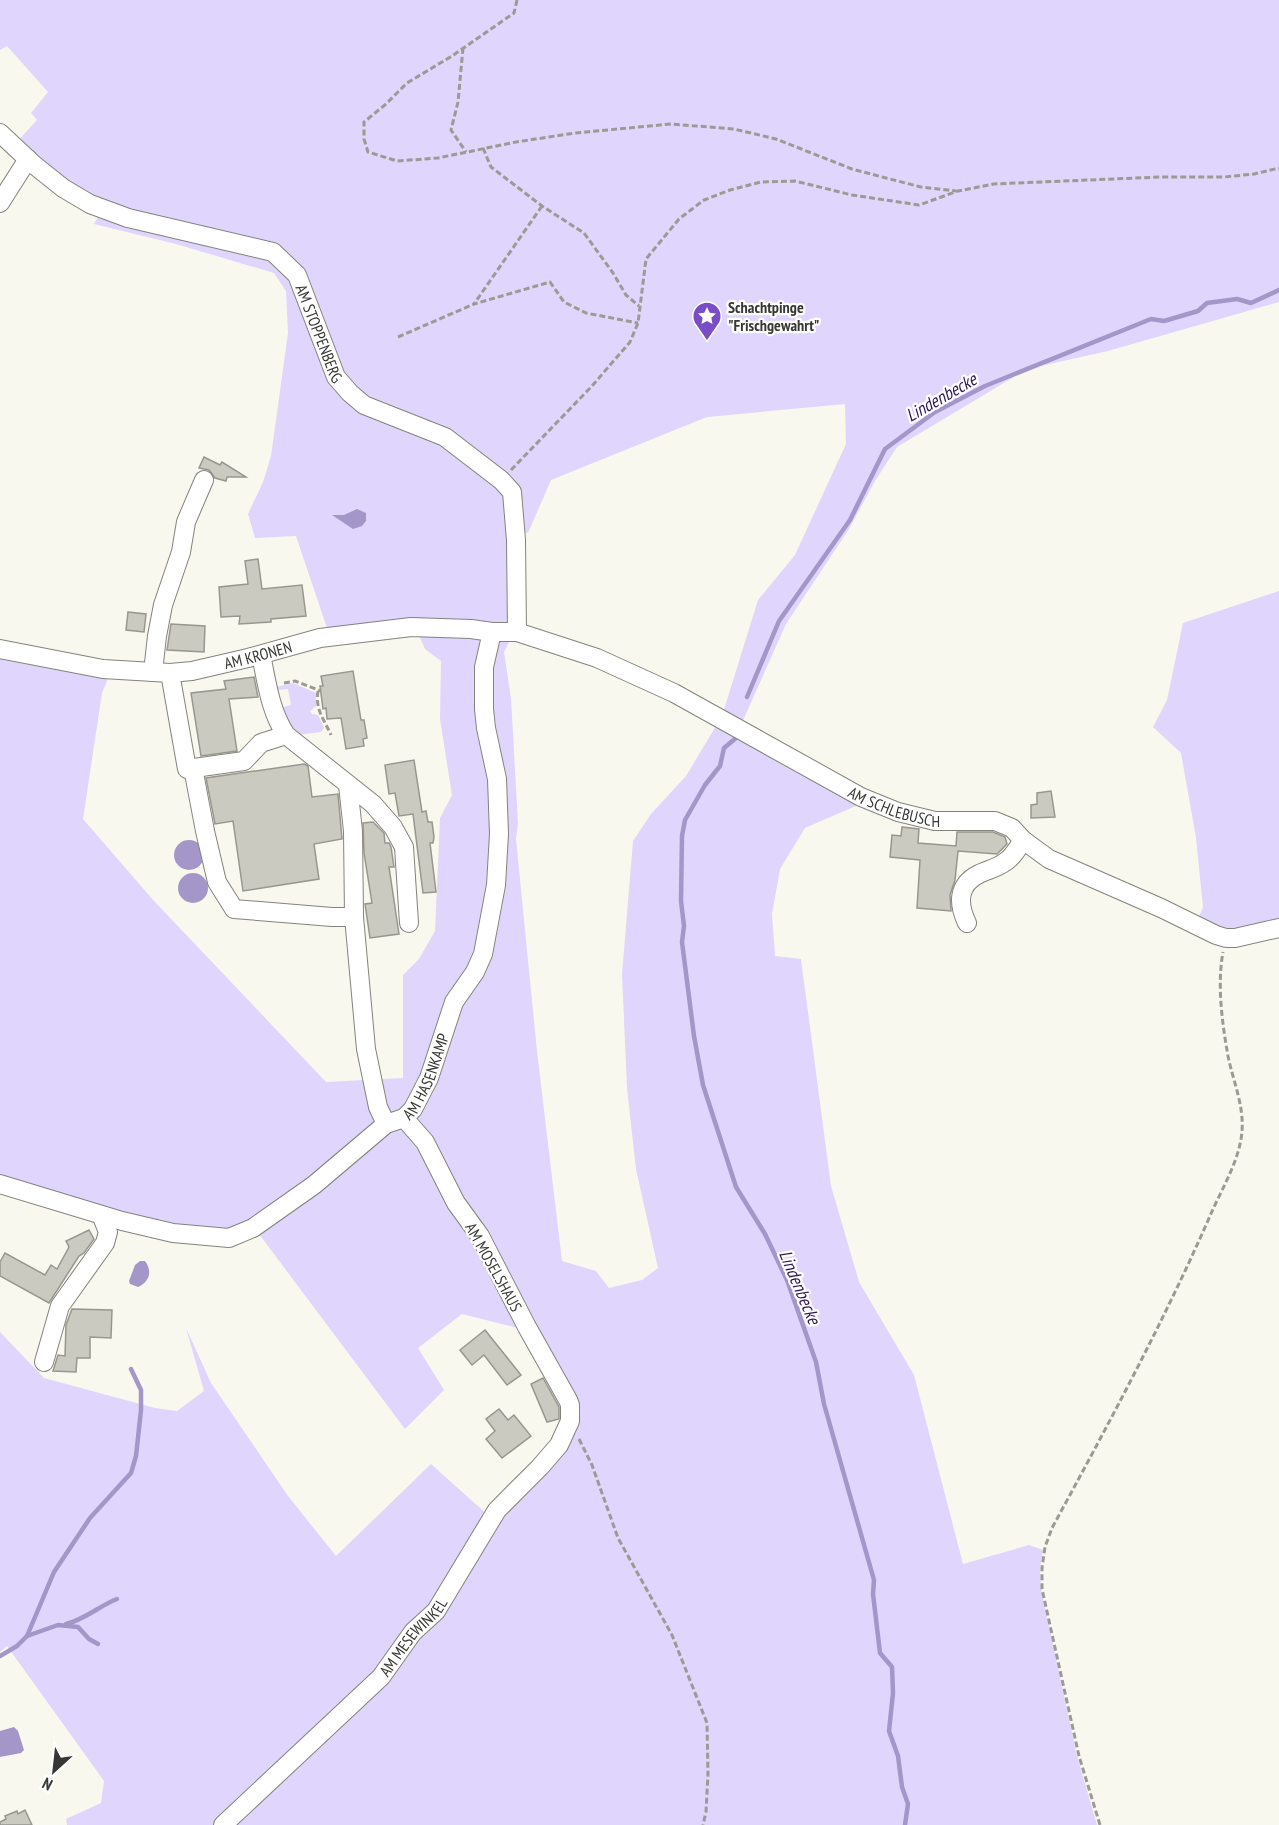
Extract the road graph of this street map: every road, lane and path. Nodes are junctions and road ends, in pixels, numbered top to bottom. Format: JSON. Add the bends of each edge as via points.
{"nodes":[{"id":1,"x":517,"y":0,"type":"edge"},
{"id":2,"x":463,"y":48,"type":"junction"},
{"id":3,"x":3,"y":140,"type":"edge"},
{"id":4,"x":483,"y":148,"type":"junction"},
{"id":5,"x":466,"y":152,"type":"junction"},
{"id":6,"x":28,"y":159,"type":"junction"},
{"id":7,"x":1279,"y":168,"type":"edge"},
{"id":8,"x":958,"y":191,"type":"junction"},
{"id":9,"x":0,"y":203,"type":"edge"},
{"id":10,"x":542,"y":206,"type":"junction"},
{"id":11,"x":474,"y":304,"type":"junction"},
{"id":12,"x":640,"y":307,"type":"junction"},
{"id":13,"x":638,"y":323,"type":"junction"},
{"id":14,"x":398,"y":337,"type":"dead end"},
{"id":15,"x":204,"y":480,"type":"dead end"},
{"id":16,"x":501,"y":480,"type":"junction"},
{"id":17,"x":492,"y":632,"type":"junction"},
{"id":18,"x":517,"y":632,"type":"junction"},
{"id":19,"x":0,"y":649,"type":"edge"},
{"id":20,"x":261,"y":655,"type":"junction"},
{"id":21,"x":162,"y":673,"type":"junction"},
{"id":22,"x":267,"y":685,"type":"junction"},
{"id":23,"x":286,"y":735,"type":"junction"},
{"id":24,"x":331,"y":735,"type":"dead end"},
{"id":25,"x":193,"y":768,"type":"junction"},
{"id":26,"x":348,"y":785,"type":"junction"},
{"id":27,"x":1023,"y":840,"type":"junction"},
{"id":28,"x":354,"y":917,"type":"junction"},
{"id":29,"x":409,"y":923,"type":"dead end"},
{"id":30,"x":967,"y":923,"type":"dead end"},
{"id":31,"x":1279,"y":928,"type":"edge"},
{"id":32,"x":1226,"y":938,"type":"junction"},
{"id":33,"x":404,"y":1118,"type":"junction"},
{"id":34,"x":386,"y":1124,"type":"junction"},
{"id":35,"x":0,"y":1184,"type":"edge"},
{"id":36,"x":102,"y":1216,"type":"junction"},
{"id":37,"x":44,"y":1362,"type":"dead end"},
{"id":38,"x":570,"y":1421,"type":"junction"},
{"id":39,"x":223,"y":1825,"type":"edge"},
{"id":40,"x":703,"y":1825,"type":"edge"},
{"id":41,"x":1100,"y":1825,"type":"edge"}],
"edges":[{"from":1,"to":2,"type":"path","via":[[514,12]]},
{"from":2,"to":5,"type":"path","via":[[451,130]]},
{"from":2,"to":5,"type":"path","via":[[406,83],[364,122],[363,139],[368,152],[397,161]]},
{"from":3,"to":6,"type":"street","name":"AM STOPPENBERG"},
{"from":4,"to":5,"type":"path"},
{"from":4,"to":8,"type":"path","via":[[576,133],[671,124],[734,129],[776,139],[852,169],[921,187]]},
{"from":4,"to":10,"type":"path","via":[[491,167]]},
{"from":6,"to":9,"type":"street"},
{"from":6,"to":16,"type":"street","name":"AM STOPPENBERG","via":[[63,188],[109,212],[279,256],[297,275],[336,377],[350,393],[364,405],[445,437]]},
{"from":7,"to":8,"type":"path","via":[[1224,177],[994,184]]},
{"from":8,"to":12,"type":"path","via":[[919,205],[795,181],[761,182],[730,190],[704,200],[679,219],[646,259]]},
{"from":10,"to":11,"type":"path"},
{"from":10,"to":12,"type":"path","via":[[584,233],[626,295]]},
{"from":11,"to":13,"type":"path","via":[[550,282],[564,302],[586,313]]},
{"from":11,"to":14,"type":"path"},
{"from":12,"to":13,"type":"path"},
{"from":13,"to":16,"type":"path","via":[[630,342],[610,366]]},
{"from":15,"to":21,"type":"street","via":[[186,522],[181,552],[163,605],[157,636]]},
{"from":16,"to":18,"type":"street","name":"AM STOPPENBERG","via":[[512,492],[514,505]]},
{"from":17,"to":18,"type":"street","name":"AM KRONEN"},
{"from":17,"to":20,"type":"street","name":"AM KRONEN","via":[[411,627],[320,638]]},
{"from":17,"to":33,"type":"street","name":"AM HASENKAMP","via":[[484,667],[484,709],[496,779],[499,834],[488,934],[475,972],[454,1002],[429,1078]]},
{"from":18,"to":27,"type":"street","name":"AM SCHLEBUSCH","via":[[597,658],[664,689],[882,806],[935,821],[995,821],[1012,828]]},
{"from":19,"to":21,"type":"street","name":"AM KRONEN","via":[[103,669]]},
{"from":20,"to":21,"type":"street","name":"AM KRONEN","via":[[192,671]]},
{"from":20,"to":22,"type":"street"},
{"from":21,"to":25,"type":"street","via":[[187,769]]},
{"from":22,"to":23,"type":"street","via":[[271,706]]},
{"from":22,"to":24,"type":"path","via":[[295,681],[320,691],[319,713]]},
{"from":23,"to":25,"type":"street","via":[[261,743],[244,761]]},
{"from":23,"to":26,"type":"street"},
{"from":25,"to":28,"type":"street","via":[[217,882],[234,909]]},
{"from":26,"to":28,"type":"street"},
{"from":26,"to":29,"type":"street","via":[[393,826],[404,847]]},
{"from":27,"to":30,"type":"street","via":[[1007,861],[966,883],[960,908]]},
{"from":27,"to":32,"type":"street","name":"AM SCHLEBUSCH","via":[[1061,866]]},
{"from":28,"to":34,"type":"street","via":[[366,1049],[378,1107]]},
{"from":31,"to":32,"type":"street"},
{"from":32,"to":41,"type":"path","via":[[1220,990],[1228,1056],[1241,1105],[1242,1133],[1235,1159],[1143,1358],[1052,1528],[1042,1568],[1042,1589],[1079,1756]]},
{"from":33,"to":34,"type":"street","name":"AM HASENKAMP"},
{"from":33,"to":38,"type":"street","name":"AM MOSELSHAUS","via":[[424,1142],[456,1203],[480,1236],[568,1400]]},
{"from":34,"to":36,"type":"street","name":"AM HASENKAMP","via":[[314,1185],[253,1228],[229,1238],[172,1233]]},
{"from":35,"to":36,"type":"street","name":"AM HASENKAMP"},
{"from":36,"to":37,"type":"street","via":[[108,1232],[105,1243],[60,1306]]},
{"from":38,"to":39,"type":"street","name":"AM MESEWINKEL","via":[[559,1445],[497,1510],[436,1611],[413,1632],[381,1677]]},
{"from":38,"to":40,"type":"path","via":[[592,1465],[618,1538],[672,1635],[706,1722],[708,1774]]}]}
